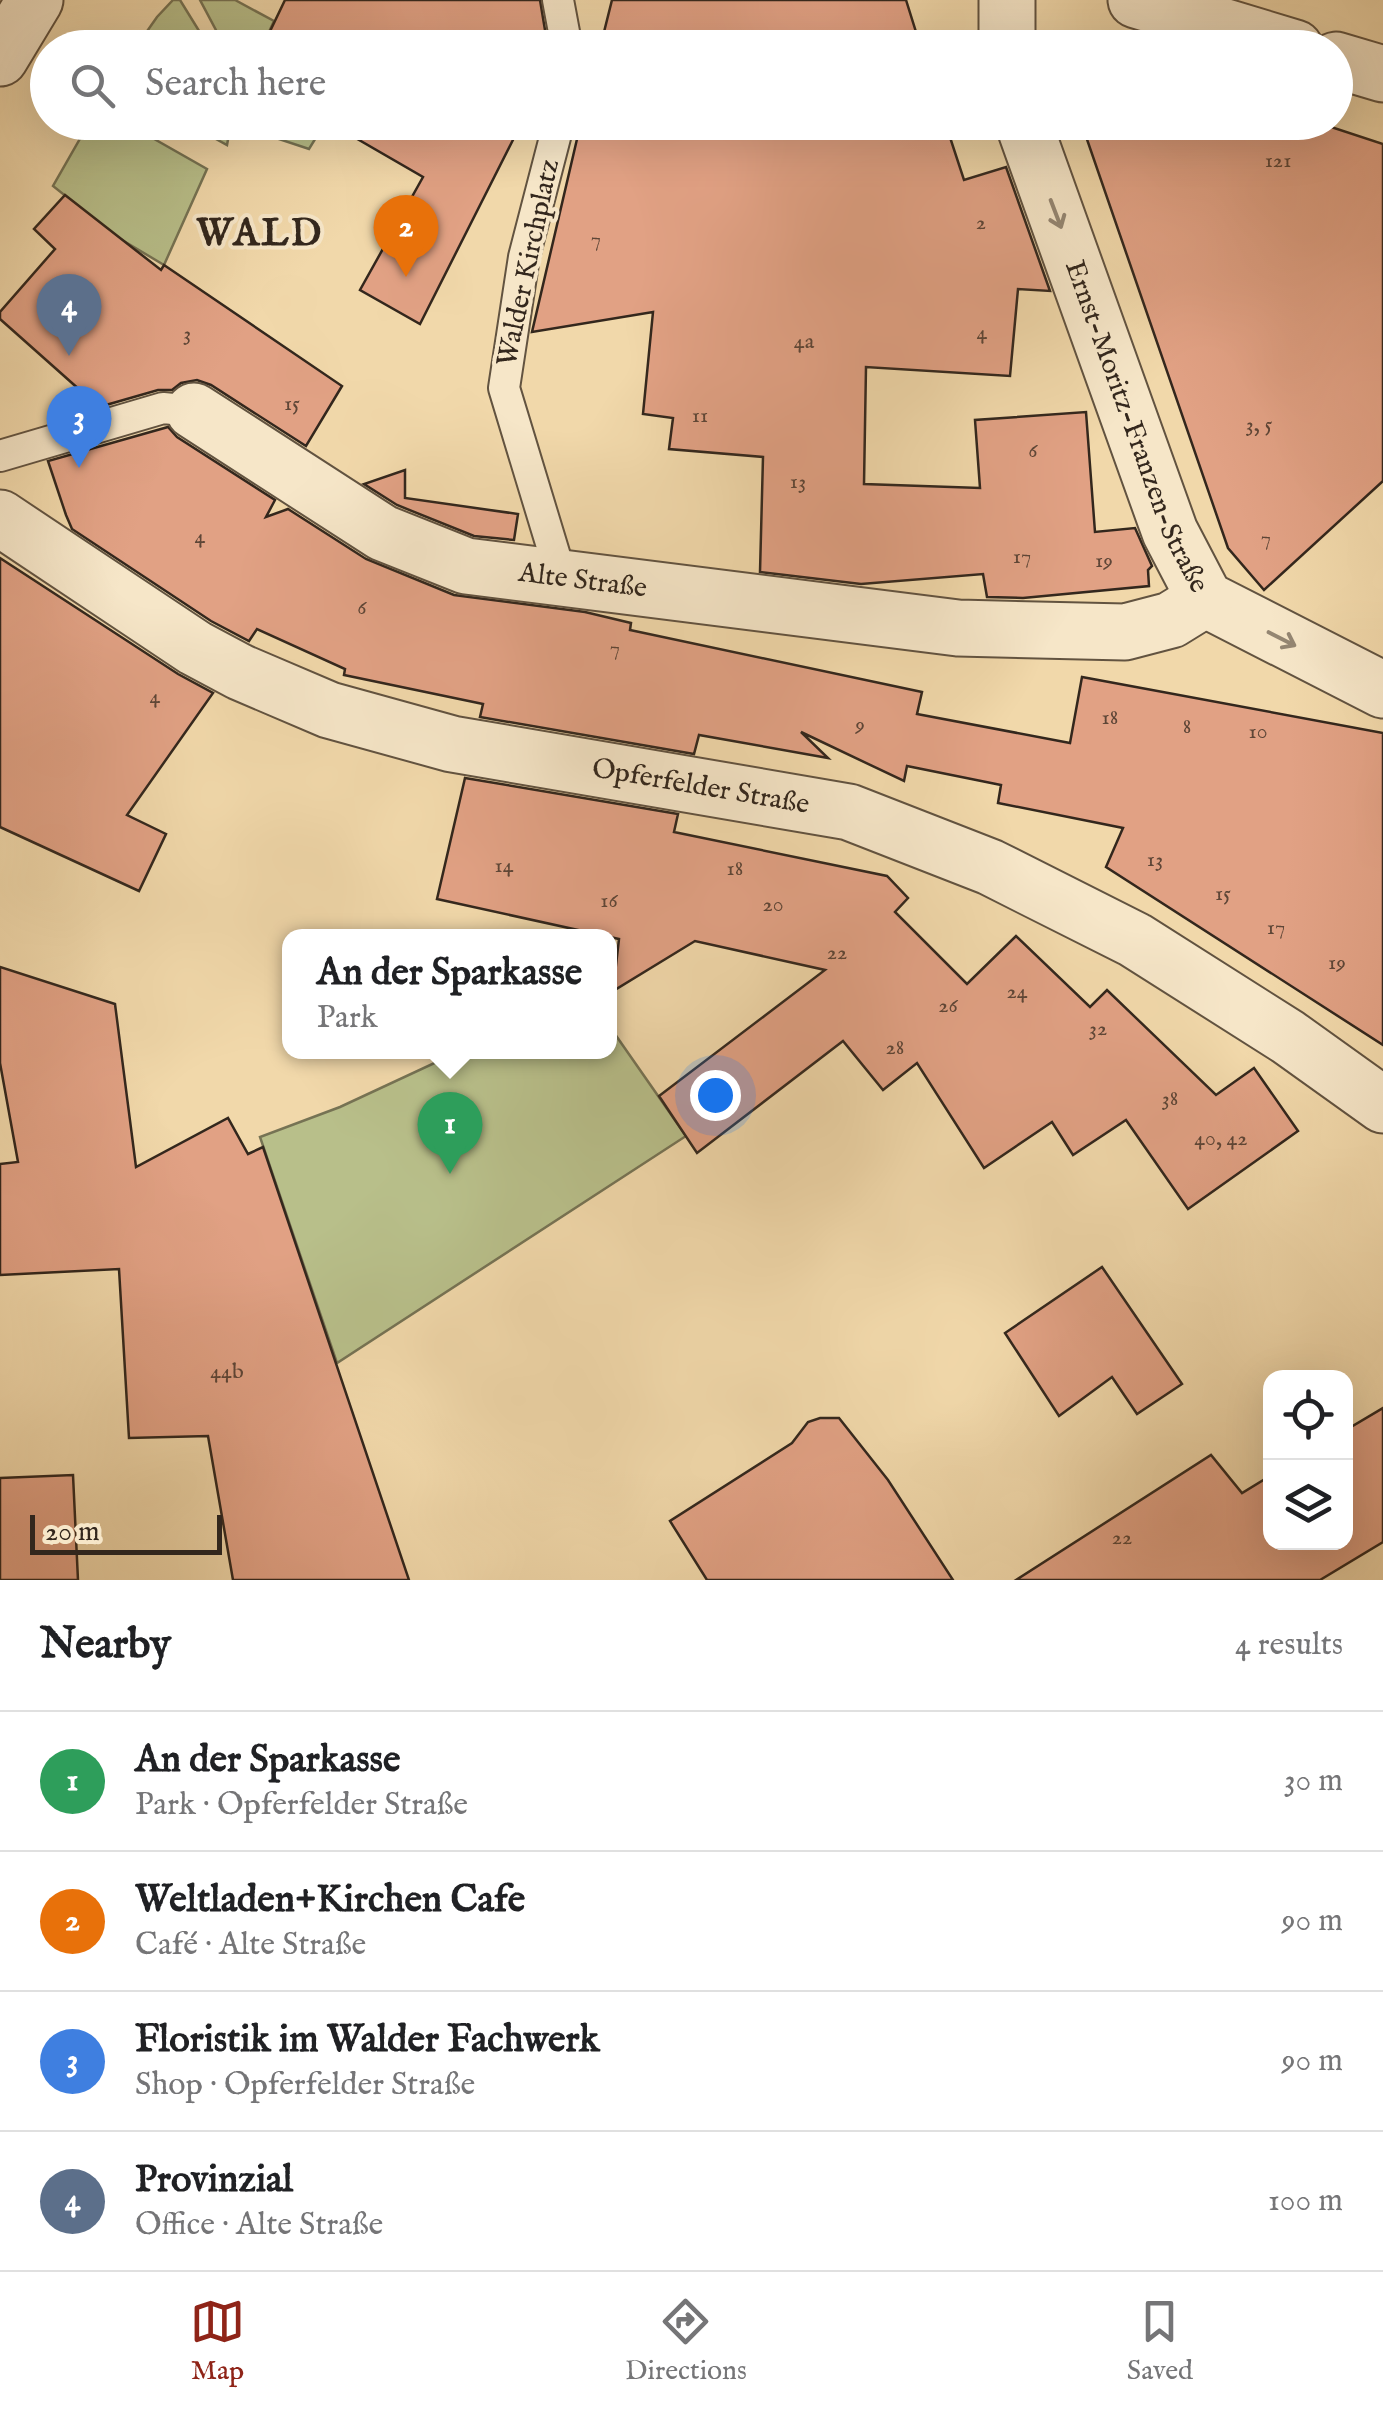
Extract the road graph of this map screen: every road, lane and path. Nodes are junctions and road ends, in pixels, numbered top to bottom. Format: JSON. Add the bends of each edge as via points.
{"nodes":[{"id":1,"x":36,"y":0,"type":"edge"},
{"id":2,"x":558,"y":0,"type":"edge"},
{"id":3,"x":1007,"y":0,"type":"edge"},
{"id":4,"x":1136,"y":0,"type":"edge"},
{"id":5,"x":564,"y":30,"type":"edge"},
{"id":6,"x":1007,"y":30,"type":"edge"},
{"id":7,"x":1235,"y":30,"type":"edge"},
{"id":8,"x":0,"y":58,"type":"edge"},
{"id":9,"x":1353,"y":65,"type":"edge"},
{"id":10,"x":1383,"y":74,"type":"edge"},
{"id":11,"x":554,"y":140,"type":"edge"},
{"id":12,"x":1029,"y":140,"type":"edge"},
{"id":13,"x":194,"y":411,"type":"joint"},
{"id":14,"x":0,"y":456,"type":"edge"},
{"id":15,"x":0,"y":518,"type":"edge"},
{"id":16,"x":561,"y":576,"type":"junction"},
{"id":17,"x":1205,"y":599,"type":"junction"},
{"id":18,"x":1383,"y":690,"type":"edge"},
{"id":19,"x":1383,"y":1105,"type":"edge"}],
"edges":[{"from":1,"to":8,"type":"street"},
{"from":2,"to":5,"type":"lane"},
{"from":3,"to":6,"type":"street"},
{"from":4,"to":7,"type":"street"},
{"from":9,"to":10,"type":"street"},
{"from":11,"to":16,"type":"lane","name":"Walder Kirchplatz","via":[[524,257],[504,388]]},
{"from":12,"to":17,"type":"street","name":"Ernst-Moritz-Franzen-Straße","one_way":true,"via":[[1170,532]]},
{"from":13,"to":14,"type":"lane","name":"Alte Straße","via":[[163,408]]},
{"from":13,"to":16,"type":"street","name":"Alte Straße","via":[[383,534],[466,566]]},
{"from":15,"to":19,"type":"street","name":"Opferfelder Straße","via":[[195,648],[328,710],[452,744],[849,812],[974,860],[1135,940]]},
{"from":16,"to":17,"type":"street","name":"Alte Straße","via":[[958,628],[1125,632],[1171,620]]},
{"from":17,"to":18,"type":"street","name":"Ernst-Moritz-Franzen-Straße","one_way":true}]}
